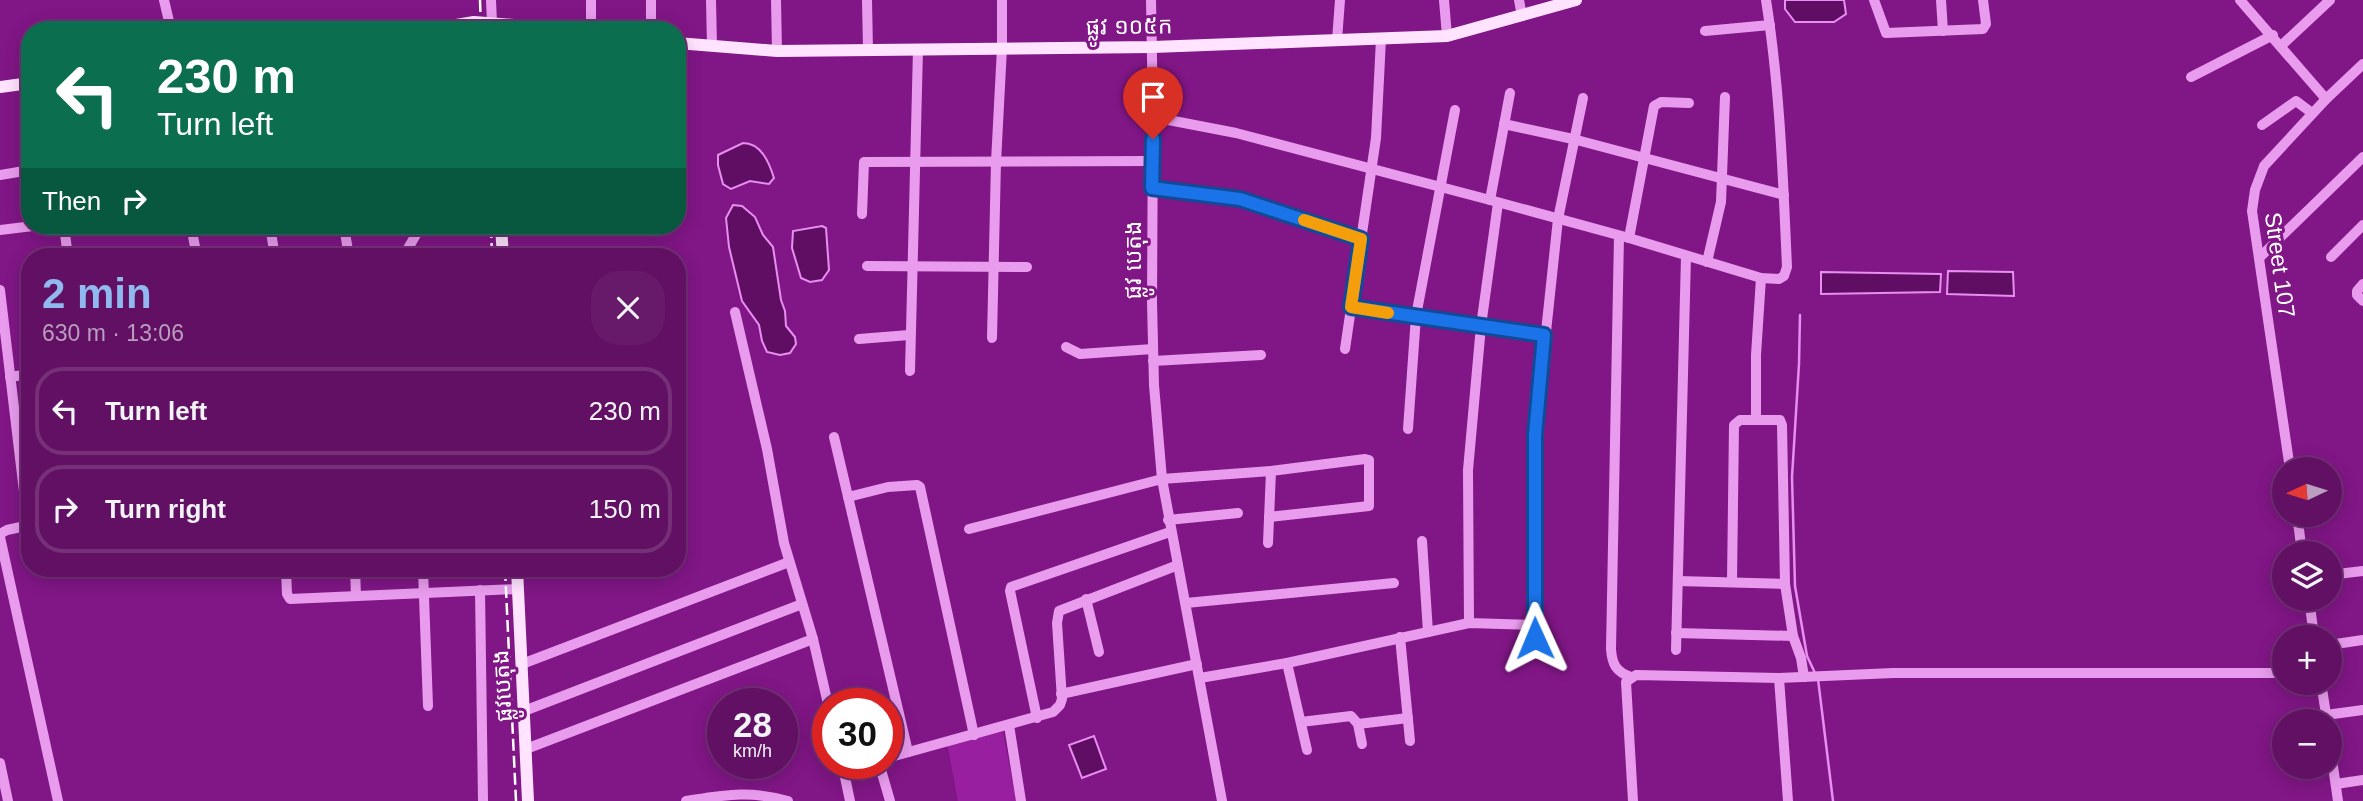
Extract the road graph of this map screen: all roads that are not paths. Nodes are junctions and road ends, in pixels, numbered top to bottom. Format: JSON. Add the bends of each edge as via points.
{"nodes":[{"id":1,"x":163,"y":0,"type":"edge"},
{"id":2,"x":491,"y":0,"type":"edge"},
{"id":3,"x":591,"y":0,"type":"edge"},
{"id":4,"x":651,"y":0,"type":"edge"},
{"id":5,"x":710,"y":0,"type":"edge"},
{"id":6,"x":776,"y":0,"type":"edge"},
{"id":7,"x":867,"y":0,"type":"edge"},
{"id":8,"x":1002,"y":0,"type":"edge"},
{"id":9,"x":1151,"y":0,"type":"edge"},
{"id":10,"x":1340,"y":0,"type":"edge"},
{"id":11,"x":1444,"y":0,"type":"edge"},
{"id":12,"x":1519,"y":0,"type":"edge"},
{"id":13,"x":1576,"y":0,"type":"edge"},
{"id":14,"x":1766,"y":0,"type":"edge"},
{"id":15,"x":1874,"y":0,"type":"edge"},
{"id":16,"x":1941,"y":0,"type":"edge"},
{"id":17,"x":1983,"y":0,"type":"edge"},
{"id":18,"x":2240,"y":0,"type":"edge"},
{"id":19,"x":2330,"y":0,"type":"edge"},
{"id":20,"x":1522,"y":16,"type":"junction"},
{"id":21,"x":169,"y":21,"type":"edge"},
{"id":22,"x":492,"y":21,"type":"edge"},
{"id":23,"x":591,"y":21,"type":"edge"},
{"id":24,"x":651,"y":21,"type":"edge"},
{"id":25,"x":1770,"y":25,"type":"junction"},
{"id":26,"x":1705,"y":31,"type":"dead end"},
{"id":27,"x":1943,"y":31,"type":"junction"},
{"id":28,"x":1447,"y":36,"type":"junction"},
{"id":29,"x":2273,"y":36,"type":"junction"},
{"id":30,"x":1381,"y":39,"type":"junction"},
{"id":31,"x":1337,"y":40,"type":"junction"},
{"id":32,"x":686,"y":44,"type":"edge"},
{"id":33,"x":2282,"y":45,"type":"junction"},
{"id":34,"x":712,"y":46,"type":"junction"},
{"id":35,"x":1153,"y":47,"type":"junction"},
{"id":36,"x":1002,"y":48,"type":"junction"},
{"id":37,"x":918,"y":49,"type":"junction"},
{"id":38,"x":868,"y":50,"type":"junction"},
{"id":39,"x":777,"y":51,"type":"junction"},
{"id":40,"x":2363,"y":64,"type":"edge"},
{"id":41,"x":2191,"y":77,"type":"dead end"},
{"id":42,"x":21,"y":84,"type":"edge"},
{"id":43,"x":0,"y":87,"type":"edge"},
{"id":44,"x":1510,"y":93,"type":"dead end"},
{"id":45,"x":1725,"y":97,"type":"dead end"},
{"id":46,"x":1583,"y":98,"type":"dead end"},
{"id":47,"x":2326,"y":99,"type":"junction"},
{"id":48,"x":1689,"y":103,"type":"dead end"},
{"id":49,"x":1455,"y":110,"type":"dead end"},
{"id":50,"x":2312,"y":113,"type":"junction"},
{"id":51,"x":1153,"y":117,"type":"junction"},
{"id":52,"x":1504,"y":124,"type":"junction"},
{"id":53,"x":2262,"y":125,"type":"dead end"},
{"id":54,"x":1573,"y":139,"type":"junction"},
{"id":55,"x":2363,"y":157,"type":"edge"},
{"id":56,"x":1644,"y":159,"type":"junction"},
{"id":57,"x":917,"y":161,"type":"junction"},
{"id":58,"x":1152,"y":161,"type":"junction"},
{"id":59,"x":996,"y":162,"type":"junction"},
{"id":60,"x":1372,"y":170,"type":"junction"},
{"id":61,"x":21,"y":172,"type":"edge"},
{"id":62,"x":0,"y":175,"type":"edge"},
{"id":63,"x":1723,"y":180,"type":"junction"},
{"id":64,"x":1439,"y":187,"type":"junction"},
{"id":65,"x":1152,"y":188,"type":"junction"},
{"id":66,"x":1784,"y":195,"type":"junction"},
{"id":67,"x":1494,"y":201,"type":"junction"},
{"id":68,"x":862,"y":214,"type":"dead end"},
{"id":69,"x":1558,"y":219,"type":"junction"},
{"id":70,"x":2363,"y":225,"type":"edge"},
{"id":71,"x":21,"y":227,"type":"edge"},
{"id":72,"x":0,"y":230,"type":"edge"},
{"id":73,"x":1624,"y":237,"type":"junction"},
{"id":74,"x":1361,"y":239,"type":"junction"},
{"id":75,"x":1686,"y":256,"type":"junction"},
{"id":76,"x":2331,"y":257,"type":"dead end"},
{"id":77,"x":2259,"y":258,"type":"junction"},
{"id":78,"x":1707,"y":262,"type":"junction"},
{"id":79,"x":867,"y":266,"type":"dead end"},
{"id":80,"x":912,"y":266,"type":"junction"},
{"id":81,"x":993,"y":267,"type":"junction"},
{"id":82,"x":1027,"y":267,"type":"dead end"},
{"id":83,"x":1761,"y":278,"type":"junction"},
{"id":84,"x":2363,"y":284,"type":"edge"},
{"id":85,"x":0,"y":290,"type":"edge"},
{"id":86,"x":2363,"y":301,"type":"edge"},
{"id":87,"x":1351,"y":307,"type":"junction"},
{"id":88,"x":735,"y":312,"type":"dead end"},
{"id":89,"x":1416,"y":316,"type":"junction"},
{"id":90,"x":1481,"y":326,"type":"junction"},
{"id":91,"x":909,"y":335,"type":"junction"},
{"id":92,"x":1544,"y":335,"type":"junction"},
{"id":93,"x":992,"y":338,"type":"dead end"},
{"id":94,"x":859,"y":339,"type":"dead end"},
{"id":95,"x":1066,"y":347,"type":"dead end"},
{"id":96,"x":1153,"y":349,"type":"junction"},
{"id":97,"x":1345,"y":349,"type":"dead end"},
{"id":98,"x":1261,"y":355,"type":"dead end"},
{"id":99,"x":1153,"y":361,"type":"junction"},
{"id":100,"x":910,"y":372,"type":"dead end"},
{"id":101,"x":21,"y":375,"type":"edge"},
{"id":102,"x":10,"y":377,"type":"junction"},
{"id":103,"x":1756,"y":419,"type":"junction"},
{"id":104,"x":1408,"y":429,"type":"dead end"},
{"id":105,"x":834,"y":437,"type":"dead end"},
{"id":106,"x":2288,"y":457,"type":"edge"},
{"id":107,"x":21,"y":463,"type":"edge"},
{"id":108,"x":1271,"y":471,"type":"junction"},
{"id":109,"x":1162,"y":479,"type":"junction"},
{"id":110,"x":848,"y":497,"type":"junction"},
{"id":111,"x":1238,"y":513,"type":"dead end"},
{"id":112,"x":1269,"y":517,"type":"junction"},
{"id":113,"x":1168,"y":520,"type":"junction"},
{"id":114,"x":21,"y":527,"type":"edge"},
{"id":115,"x":969,"y":529,"type":"dead end"},
{"id":116,"x":1170,"y":532,"type":"junction"},
{"id":117,"x":0,"y":535,"type":"edge"},
{"id":118,"x":1422,"y":541,"type":"dead end"},
{"id":119,"x":1268,"y":543,"type":"dead end"},
{"id":120,"x":789,"y":562,"type":"junction"},
{"id":121,"x":1178,"y":565,"type":"junction"},
{"id":122,"x":2363,"y":571,"type":"edge"},
{"id":123,"x":2342,"y":573,"type":"edge"},
{"id":124,"x":286,"y":577,"type":"edge"},
{"id":125,"x":355,"y":577,"type":"edge"},
{"id":126,"x":423,"y":577,"type":"edge"},
{"id":127,"x":517,"y":577,"type":"edge"},
{"id":128,"x":1678,"y":580,"type":"junction"},
{"id":129,"x":1732,"y":582,"type":"junction"},
{"id":130,"x":1394,"y":583,"type":"dead end"},
{"id":131,"x":1785,"y":584,"type":"junction"},
{"id":132,"x":518,"y":589,"type":"junction"},
{"id":133,"x":480,"y":590,"type":"junction"},
{"id":134,"x":424,"y":593,"type":"junction"},
{"id":135,"x":356,"y":596,"type":"junction"},
{"id":136,"x":1086,"y":599,"type":"junction"},
{"id":137,"x":1186,"y":603,"type":"junction"},
{"id":138,"x":802,"y":604,"type":"junction"},
{"id":139,"x":1469,"y":623,"type":"junction"},
{"id":140,"x":1535,"y":625,"type":"junction"},
{"id":141,"x":1428,"y":632,"type":"junction"},
{"id":142,"x":1676,"y":633,"type":"junction"},
{"id":143,"x":1793,"y":636,"type":"junction"},
{"id":144,"x":1400,"y":637,"type":"junction"},
{"id":145,"x":813,"y":639,"type":"junction"},
{"id":146,"x":2363,"y":640,"type":"edge"},
{"id":147,"x":2342,"y":643,"type":"edge"},
{"id":148,"x":1676,"y":650,"type":"dead end"},
{"id":149,"x":1099,"y":652,"type":"dead end"},
{"id":150,"x":1536,"y":654,"type":"dead end"},
{"id":151,"x":1286,"y":663,"type":"junction"},
{"id":152,"x":522,"y":664,"type":"junction"},
{"id":153,"x":1197,"y":664,"type":"junction"},
{"id":154,"x":2272,"y":673,"type":"edge"},
{"id":155,"x":1631,"y":677,"type":"junction"},
{"id":156,"x":1806,"y":677,"type":"junction"},
{"id":157,"x":1200,"y":678,"type":"junction"},
{"id":158,"x":1779,"y":678,"type":"junction"},
{"id":159,"x":824,"y":688,"type":"edge"},
{"id":160,"x":1061,"y":694,"type":"junction"},
{"id":161,"x":428,"y":706,"type":"dead end"},
{"id":162,"x":2363,"y":710,"type":"edge"},
{"id":163,"x":524,"y":711,"type":"junction"},
{"id":164,"x":2342,"y":715,"type":"edge"},
{"id":165,"x":1037,"y":718,"type":"junction"},
{"id":166,"x":1408,"y":718,"type":"junction"},
{"id":167,"x":1301,"y":722,"type":"junction"},
{"id":168,"x":1358,"y":724,"type":"junction"},
{"id":169,"x":1009,"y":725,"type":"junction"},
{"id":170,"x":974,"y":735,"type":"junction"},
{"id":171,"x":1410,"y":741,"type":"dead end"},
{"id":172,"x":1362,"y":744,"type":"dead end"},
{"id":173,"x":526,"y":749,"type":"junction"},
{"id":174,"x":1307,"y":750,"type":"dead end"},
{"id":175,"x":908,"y":752,"type":"junction"},
{"id":176,"x":903,"y":753,"type":"edge"},
{"id":177,"x":0,"y":763,"type":"edge"},
{"id":178,"x":846,"y":779,"type":"edge"},
{"id":179,"x":884,"y":779,"type":"edge"},
{"id":180,"x":2335,"y":779,"type":"edge"},
{"id":181,"x":2363,"y":780,"type":"edge"},
{"id":182,"x":2336,"y":784,"type":"junction"},
{"id":183,"x":9,"y":801,"type":"edge"},
{"id":184,"x":58,"y":801,"type":"edge"},
{"id":185,"x":482,"y":801,"type":"edge"},
{"id":186,"x":528,"y":801,"type":"edge"},
{"id":187,"x":686,"y":801,"type":"edge"},
{"id":188,"x":788,"y":801,"type":"edge"},
{"id":189,"x":850,"y":801,"type":"edge"},
{"id":190,"x":890,"y":801,"type":"edge"},
{"id":191,"x":1021,"y":801,"type":"edge"},
{"id":192,"x":1222,"y":801,"type":"edge"},
{"id":193,"x":1633,"y":801,"type":"edge"},
{"id":194,"x":1788,"y":801,"type":"edge"},
{"id":195,"x":2338,"y":801,"type":"edge"}],
"edges":[{"from":1,"to":21,"type":"street"},
{"from":2,"to":22,"type":"street"},
{"from":3,"to":23,"type":"street"},
{"from":4,"to":24,"type":"street"},
{"from":5,"to":34,"type":"street"},
{"from":6,"to":39,"type":"street"},
{"from":7,"to":38,"type":"street"},
{"from":8,"to":36,"type":"street"},
{"from":9,"to":35,"type":"street","name":"ផ្លូវ បេតុង"},
{"from":10,"to":31,"type":"street"},
{"from":11,"to":28,"type":"street"},
{"from":12,"to":20,"type":"street"},
{"from":13,"to":20,"type":"main road","name":"ផ្លូវ ១០៥ក"},
{"from":14,"to":25,"type":"street"},
{"from":15,"to":27,"type":"street","via":[[1886,33]]},
{"from":16,"to":27,"type":"street"},
{"from":17,"to":27,"type":"street","via":[[1983,29]]},
{"from":18,"to":29,"type":"street"},
{"from":19,"to":33,"type":"street"},
{"from":20,"to":28,"type":"main road","name":"ផ្លូវ ១០៥ក"},
{"from":25,"to":26,"type":"street"},
{"from":25,"to":66,"type":"street"},
{"from":28,"to":30,"type":"main road","name":"ផ្លូវ ១០៥ក"},
{"from":29,"to":33,"type":"street"},
{"from":29,"to":41,"type":"street"},
{"from":30,"to":31,"type":"main road","name":"ផ្លូវ ១០៥ក"},
{"from":30,"to":60,"type":"street"},
{"from":31,"to":35,"type":"main road","name":"ផ្លូវ ១០៥ក"},
{"from":32,"to":34,"type":"main road","name":"ផ្លូវ ១០៥ក"},
{"from":33,"to":47,"type":"street"},
{"from":34,"to":39,"type":"main road","name":"ផ្លូវ ១០៥ក"},
{"from":35,"to":36,"type":"main road","name":"ផ្លូវ ១០៥ក"},
{"from":35,"to":51,"type":"street","name":"ផ្លូវ បេតុង"},
{"from":36,"to":37,"type":"main road","name":"ផ្លូវ ១០៥ក"},
{"from":36,"to":59,"type":"street"},
{"from":37,"to":38,"type":"main road","name":"ផ្លូវ ១០៥ក"},
{"from":37,"to":57,"type":"street"},
{"from":38,"to":39,"type":"main road","name":"ផ្លូវ ១០៥ក"},
{"from":40,"to":47,"type":"street","name":"Street 107"},
{"from":42,"to":43,"type":"main road"},
{"from":44,"to":52,"type":"street"},
{"from":45,"to":63,"type":"street"},
{"from":46,"to":54,"type":"street"},
{"from":47,"to":50,"type":"street","name":"Street 107"},
{"from":48,"to":56,"type":"street","via":[[1654,106]]},
{"from":49,"to":64,"type":"street"},
{"from":50,"to":53,"type":"street","via":[[2296,101]]},
{"from":50,"to":77,"type":"street","name":"Street 107","via":[[2264,166],[2255,190],[2252,211]]},
{"from":51,"to":58,"type":"street","name":"ផ្លូវ បេតុង"},
{"from":51,"to":60,"type":"street","via":[[1236,133]]},
{"from":52,"to":54,"type":"street"},
{"from":52,"to":67,"type":"street"},
{"from":54,"to":56,"type":"street"},
{"from":54,"to":69,"type":"street"},
{"from":55,"to":77,"type":"street"},
{"from":56,"to":63,"type":"street"},
{"from":56,"to":73,"type":"street"},
{"from":57,"to":59,"type":"street"},
{"from":57,"to":68,"type":"street","via":[[864,162]]},
{"from":57,"to":80,"type":"street"},
{"from":58,"to":59,"type":"street"},
{"from":58,"to":65,"type":"street","name":"ផ្លូវ បេតុង"},
{"from":59,"to":81,"type":"street"},
{"from":60,"to":64,"type":"street"},
{"from":60,"to":74,"type":"street"},
{"from":61,"to":62,"type":"street"},
{"from":63,"to":66,"type":"street"},
{"from":63,"to":78,"type":"street"},
{"from":64,"to":67,"type":"street"},
{"from":64,"to":89,"type":"street"},
{"from":65,"to":74,"type":"street","via":[[1240,199]]},
{"from":65,"to":96,"type":"street","name":"ផ្លូវ បេតុង"},
{"from":66,"to":83,"type":"street","via":[[1787,267],[1779,279]]},
{"from":67,"to":69,"type":"street"},
{"from":67,"to":90,"type":"street"},
{"from":69,"to":73,"type":"street"},
{"from":69,"to":92,"type":"street"},
{"from":70,"to":76,"type":"street"},
{"from":71,"to":72,"type":"street"},
{"from":73,"to":75,"type":"street"},
{"from":73,"to":155,"type":"street","via":[[1611,649],[1615,668]]},
{"from":74,"to":87,"type":"street"},
{"from":75,"to":78,"type":"street"},
{"from":75,"to":128,"type":"street"},
{"from":77,"to":106,"type":"street","name":"Street 107"},
{"from":78,"to":83,"type":"street"},
{"from":79,"to":80,"type":"street"},
{"from":80,"to":81,"type":"street"},
{"from":80,"to":91,"type":"street"},
{"from":81,"to":82,"type":"street"},
{"from":81,"to":93,"type":"street"},
{"from":83,"to":103,"type":"street"},
{"from":84,"to":86,"type":"street","via":[[2357,291]]},
{"from":85,"to":102,"type":"street"},
{"from":87,"to":89,"type":"street"},
{"from":87,"to":97,"type":"street"},
{"from":88,"to":120,"type":"street"},
{"from":89,"to":90,"type":"street"},
{"from":89,"to":104,"type":"street"},
{"from":90,"to":92,"type":"street"},
{"from":90,"to":139,"type":"street","via":[[1468,470]]},
{"from":91,"to":94,"type":"street"},
{"from":91,"to":100,"type":"street"},
{"from":92,"to":140,"type":"street","via":[[1535,435]]},
{"from":95,"to":96,"type":"street","via":[[1080,354]]},
{"from":96,"to":99,"type":"street","name":"ផ្លូវ បេតុង"},
{"from":98,"to":99,"type":"street"},
{"from":99,"to":109,"type":"street","name":"ផ្លូវ បេតុង"},
{"from":101,"to":102,"type":"street"},
{"from":102,"to":107,"type":"street"},
{"from":103,"to":129,"type":"street","via":[[1737,421],[1733,428]]},
{"from":103,"to":131,"type":"street","via":[[1782,422]]},
{"from":105,"to":110,"type":"street"},
{"from":108,"to":109,"type":"street"},
{"from":108,"to":112,"type":"street"},
{"from":108,"to":112,"type":"street","via":[[1368,459],[1370,506]]},
{"from":109,"to":113,"type":"street","name":"ផ្លូវ បេតុង"},
{"from":109,"to":115,"type":"street"},
{"from":110,"to":170,"type":"street","via":[[887,487],[920,487]]},
{"from":110,"to":175,"type":"street"},
{"from":111,"to":113,"type":"street"},
{"from":112,"to":119,"type":"street"},
{"from":113,"to":116,"type":"street","name":"ផ្លូវ បេតុង"},
{"from":114,"to":117,"type":"street"},
{"from":116,"to":121,"type":"street","name":"ផ្លូវ បេតុង"},
{"from":116,"to":165,"type":"street","via":[[1011,587]]},
{"from":117,"to":184,"type":"street"},
{"from":118,"to":141,"type":"street"},
{"from":120,"to":138,"type":"street"},
{"from":120,"to":152,"type":"street"},
{"from":121,"to":136,"type":"street"},
{"from":121,"to":137,"type":"street","name":"ផ្លូវ បេតុង"},
{"from":122,"to":123,"type":"street"},
{"from":124,"to":135,"type":"street","via":[[289,599]]},
{"from":125,"to":135,"type":"street"},
{"from":126,"to":134,"type":"street"},
{"from":127,"to":132,"type":"main road","name":"ផ្លូវបេតុង"},
{"from":128,"to":129,"type":"street"},
{"from":128,"to":142,"type":"street"},
{"from":129,"to":131,"type":"street"},
{"from":130,"to":137,"type":"street"},
{"from":131,"to":143,"type":"street"},
{"from":132,"to":133,"type":"street"},
{"from":132,"to":152,"type":"main road","name":"ផ្លូវបេតុង"},
{"from":133,"to":134,"type":"street"},
{"from":133,"to":185,"type":"street"},
{"from":134,"to":135,"type":"street"},
{"from":134,"to":161,"type":"street"},
{"from":136,"to":149,"type":"street"},
{"from":136,"to":160,"type":"street","via":[[1058,613]]},
{"from":137,"to":153,"type":"street","name":"ផ្លូវ បេតុង"},
{"from":138,"to":145,"type":"street"},
{"from":138,"to":163,"type":"street"},
{"from":139,"to":140,"type":"street"},
{"from":139,"to":141,"type":"street"},
{"from":140,"to":150,"type":"street"},
{"from":141,"to":144,"type":"street"},
{"from":142,"to":143,"type":"street"},
{"from":142,"to":148,"type":"street"},
{"from":143,"to":156,"type":"street"},
{"from":144,"to":151,"type":"street"},
{"from":144,"to":166,"type":"street"},
{"from":145,"to":159,"type":"street"},
{"from":145,"to":173,"type":"street"},
{"from":146,"to":147,"type":"street"},
{"from":151,"to":157,"type":"street"},
{"from":151,"to":167,"type":"street"},
{"from":152,"to":163,"type":"main road","name":"ផ្លូវបេតុង"},
{"from":153,"to":157,"type":"street","name":"ផ្លូវ បេតុង"},
{"from":153,"to":160,"type":"street"},
{"from":154,"to":156,"type":"street"},
{"from":155,"to":158,"type":"street"},
{"from":155,"to":193,"type":"street","via":[[1626,682]]},
{"from":156,"to":158,"type":"street"},
{"from":157,"to":192,"type":"street","name":"ផ្លូវ បេតុង"},
{"from":158,"to":194,"type":"street"},
{"from":160,"to":165,"type":"street","via":[[1060,705]]},
{"from":162,"to":164,"type":"street"},
{"from":163,"to":173,"type":"main road","name":"ផ្លូវបេតុង"},
{"from":165,"to":169,"type":"street"},
{"from":166,"to":168,"type":"street"},
{"from":166,"to":171,"type":"street"},
{"from":167,"to":168,"type":"street","via":[[1346,715]]},
{"from":167,"to":174,"type":"street"},
{"from":168,"to":172,"type":"street"},
{"from":169,"to":170,"type":"street"},
{"from":169,"to":191,"type":"street"},
{"from":170,"to":175,"type":"street"},
{"from":173,"to":186,"type":"main road","name":"ផ្លូវបេតុង"},
{"from":175,"to":176,"type":"street"},
{"from":177,"to":183,"type":"street"},
{"from":178,"to":189,"type":"street"},
{"from":179,"to":190,"type":"street"},
{"from":180,"to":182,"type":"street"},
{"from":181,"to":182,"type":"street"},
{"from":182,"to":195,"type":"street"},
{"from":187,"to":188,"type":"street","via":[[737,793]]}]}
